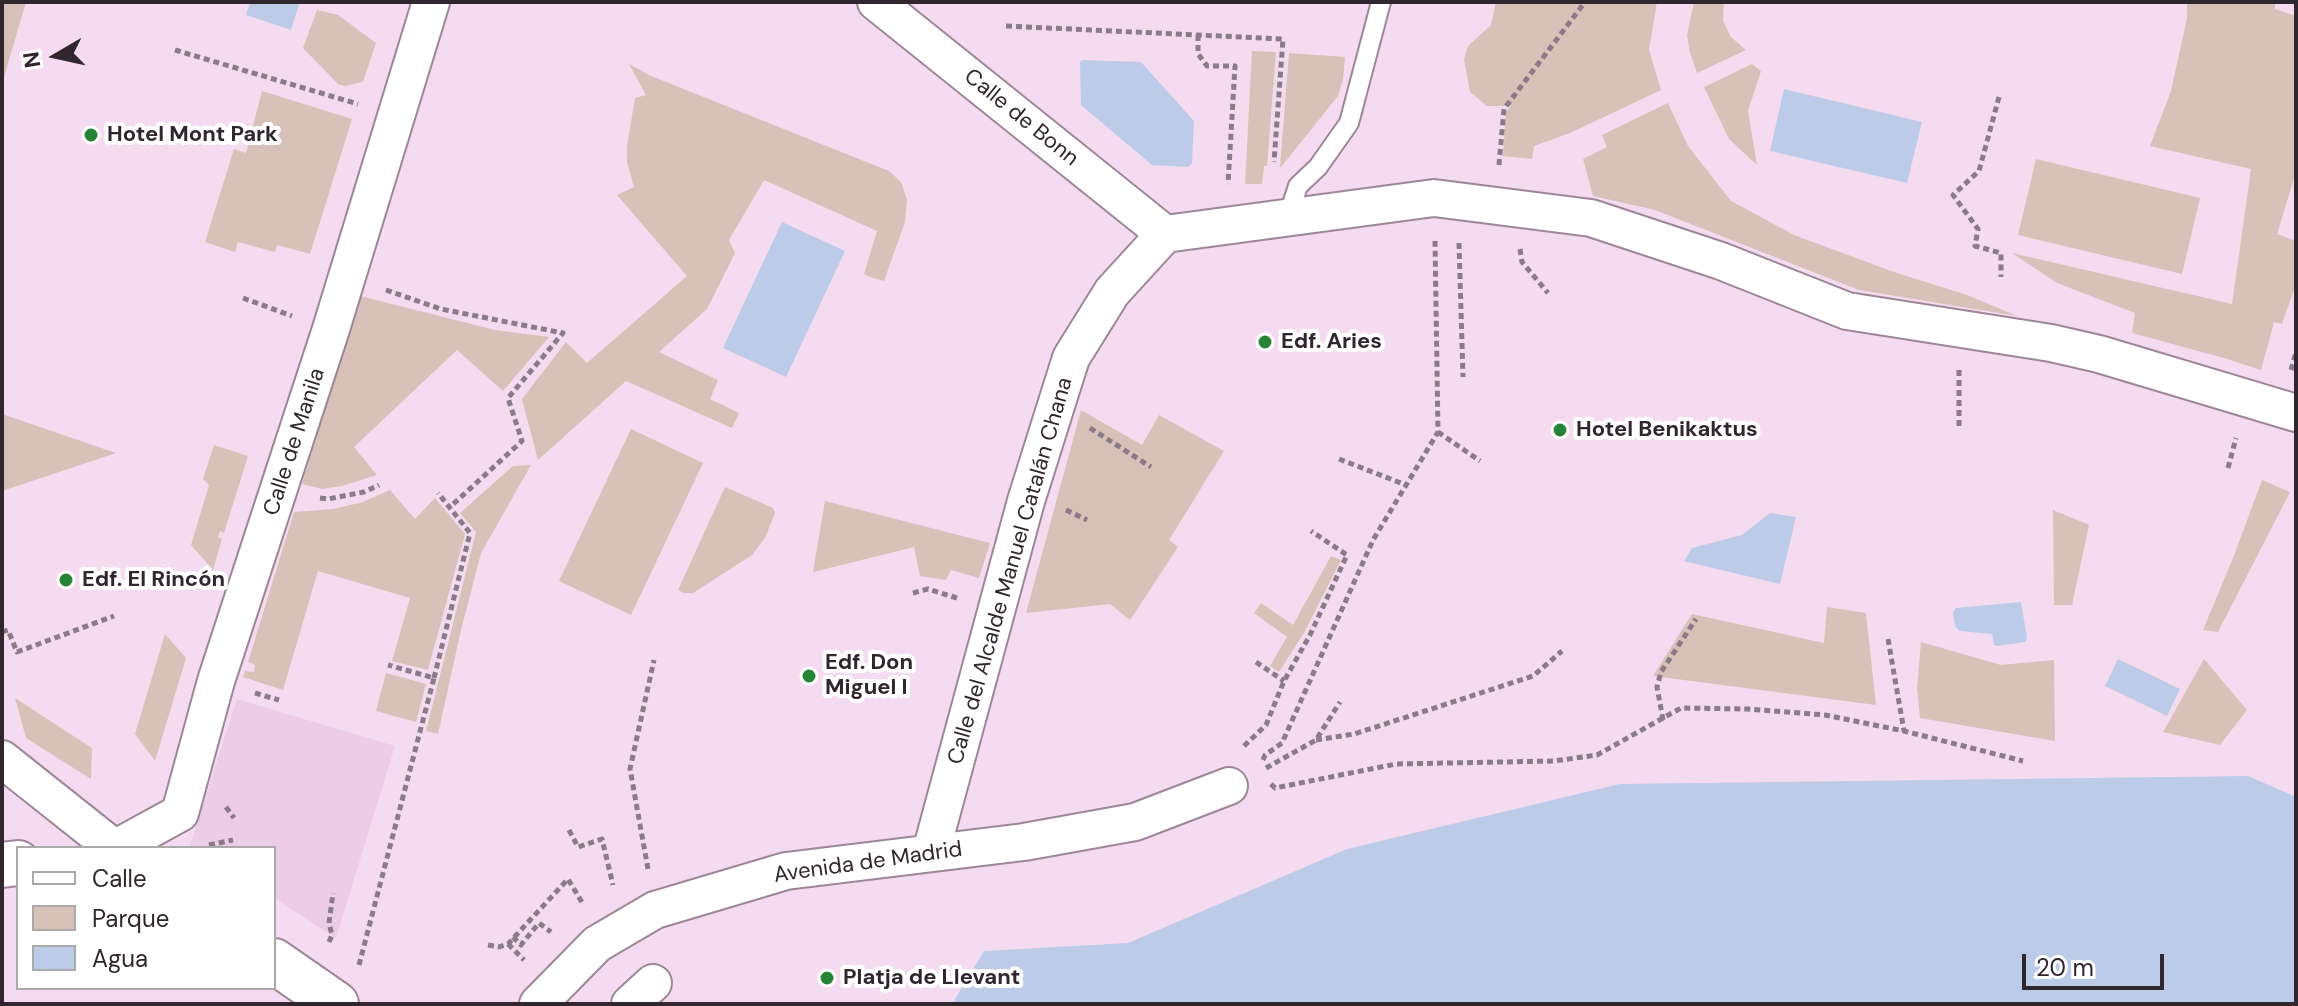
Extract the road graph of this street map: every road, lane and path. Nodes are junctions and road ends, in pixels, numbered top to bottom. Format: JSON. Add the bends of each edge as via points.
{"nodes":[{"id":1,"x":431,"y":2,"type":"edge"},
{"id":2,"x":876,"y":2,"type":"edge"},
{"id":3,"x":1381,"y":2,"type":"edge"},
{"id":4,"x":1585,"y":2,"type":"edge"},
{"id":5,"x":1006,"y":26,"type":"dead end"},
{"id":6,"x":1198,"y":35,"type":"junction"},
{"id":7,"x":175,"y":50,"type":"dead end"},
{"id":8,"x":1999,"y":97,"type":"dead end"},
{"id":9,"x":397,"y":115,"type":"junction"},
{"id":10,"x":1273,"y":167,"type":"dead end"},
{"id":11,"x":1229,"y":170,"type":"dead end"},
{"id":12,"x":1446,"y":200,"type":"junction"},
{"id":13,"x":1495,"y":206,"type":"junction"},
{"id":14,"x":1288,"y":217,"type":"junction"},
{"id":15,"x":1165,"y":234,"type":"junction"},
{"id":16,"x":2001,"y":277,"type":"dead end"},
{"id":17,"x":347,"y":278,"type":"junction"},
{"id":18,"x":243,"y":298,"type":"dead end"},
{"id":19,"x":331,"y":329,"type":"junction"},
{"id":20,"x":1958,"y":329,"type":"junction"},
{"id":21,"x":1463,"y":377,"type":"dead end"},
{"id":22,"x":1056,"y":406,"type":"junction"},
{"id":23,"x":2296,"y":413,"type":"edge"},
{"id":24,"x":1959,"y":430,"type":"dead end"},
{"id":25,"x":1438,"y":432,"type":"junction"},
{"id":26,"x":2236,"y":438,"type":"dead end"},
{"id":27,"x":1339,"y":459,"type":"dead end"},
{"id":28,"x":1480,"y":461,"type":"dead end"},
{"id":29,"x":1151,"y":467,"type":"dead end"},
{"id":30,"x":2228,"y":468,"type":"dead end"},
{"id":31,"x":379,"y":485,"type":"dead end"},
{"id":32,"x":1406,"y":485,"type":"junction"},
{"id":33,"x":280,"y":489,"type":"junction"},
{"id":34,"x":438,"y":493,"type":"dead end"},
{"id":35,"x":450,"y":507,"type":"junction"},
{"id":36,"x":1311,"y":531,"type":"dead end"},
{"id":37,"x":114,"y":616,"type":"dead end"},
{"id":38,"x":1696,"y":619,"type":"dead end"},
{"id":39,"x":2,"y":632,"type":"edge"},
{"id":40,"x":1888,"y":639,"type":"dead end"},
{"id":41,"x":1562,"y":651,"type":"dead end"},
{"id":42,"x":654,"y":660,"type":"dead end"},
{"id":43,"x":1256,"y":662,"type":"dead end"},
{"id":44,"x":388,"y":665,"type":"dead end"},
{"id":45,"x":434,"y":678,"type":"junction"},
{"id":46,"x":1284,"y":681,"type":"junction"},
{"id":47,"x":1340,"y":702,"type":"dead end"},
{"id":48,"x":1663,"y":720,"type":"junction"},
{"id":49,"x":1904,"y":731,"type":"junction"},
{"id":50,"x":1316,"y":740,"type":"junction"},
{"id":51,"x":2,"y":759,"type":"edge"},
{"id":52,"x":2023,"y":761,"type":"dead end"},
{"id":53,"x":1241,"y":771,"type":"junction"},
{"id":54,"x":569,"y":830,"type":"dead end"},
{"id":55,"x":233,"y":840,"type":"dead end"},
{"id":56,"x":112,"y":846,"type":"edge"},
{"id":57,"x":119,"y":846,"type":"edge"},
{"id":58,"x":205,"y":846,"type":"edge"},
{"id":59,"x":931,"y":852,"type":"junction"},
{"id":60,"x":573,"y":885,"type":"dead end"},
{"id":61,"x":333,"y":893,"type":"dead end"},
{"id":62,"x":655,"y":910,"type":"junction"},
{"id":63,"x":623,"y":928,"type":"junction"},
{"id":64,"x":332,"y":935,"type":"dead end"},
{"id":65,"x":508,"y":944,"type":"junction"},
{"id":66,"x":488,"y":945,"type":"dead end"},
{"id":67,"x":518,"y":954,"type":"dead end"},
{"id":68,"x":276,"y":962,"type":"edge"},
{"id":69,"x":346,"y":990,"type":"edge"},
{"id":70,"x":538,"y":1004,"type":"edge"}],
"edges":[{"from":1,"to":9,"type":"street","name":"Calle de Manila"},
{"from":2,"to":15,"type":"street","name":"Calle de Bonn"},
{"from":3,"to":14,"type":"lane","via":[[1349,123],[1298,186]]},
{"from":4,"to":13,"type":"path","via":[[1504,109]]},
{"from":5,"to":6,"type":"path"},
{"from":6,"to":10,"type":"path","via":[[1283,39]]},
{"from":6,"to":11,"type":"path","via":[[1198,54],[1207,66],[1235,66]]},
{"from":7,"to":9,"type":"path"},
{"from":8,"to":16,"type":"path","via":[[1979,171],[1953,195],[1978,229],[1975,246],[2001,253]]},
{"from":9,"to":17,"type":"street","name":"Calle de Manila"},
{"from":12,"to":13,"type":"street"},
{"from":12,"to":14,"type":"street"},
{"from":12,"to":21,"type":"path"},
{"from":12,"to":25,"type":"path"},
{"from":13,"to":20,"type":"street","via":[[1591,218],[1847,311]]},
{"from":14,"to":15,"type":"street"},
{"from":15,"to":22,"type":"street","name":"Calle del Alcalde Manuel Catalán Chana","via":[[1112,292],[1071,358]]},
{"from":17,"to":19,"type":"street","name":"Calle de Manila"},
{"from":17,"to":35,"type":"path","via":[[441,309],[563,333],[508,398],[522,441]]},
{"from":18,"to":19,"type":"path"},
{"from":19,"to":33,"type":"street","name":"Calle de Manila"},
{"from":20,"to":23,"type":"street","via":[[2099,354]]},
{"from":20,"to":24,"type":"path"},
{"from":22,"to":29,"type":"path"},
{"from":22,"to":59,"type":"street","name":"Calle del Alcalde Manuel Catalán Chana"},
{"from":25,"to":28,"type":"path"},
{"from":25,"to":32,"type":"path"},
{"from":26,"to":30,"type":"path"},
{"from":27,"to":32,"type":"path"},
{"from":31,"to":33,"type":"path","via":[[328,499]]},
{"from":32,"to":53,"type":"path","via":[[1373,540],[1282,743]]},
{"from":33,"to":57,"type":"street","name":"Calle de Manila","via":[[216,681],[180,813]]},
{"from":34,"to":35,"type":"path"},
{"from":35,"to":45,"type":"path","via":[[470,533]]},
{"from":36,"to":46,"type":"path","via":[[1347,555]]},
{"from":37,"to":39,"type":"path","via":[[17,652],[8,630]]},
{"from":38,"to":48,"type":"path","via":[[1661,672],[1657,687]]},
{"from":40,"to":49,"type":"path"},
{"from":41,"to":50,"type":"path","via":[[1533,676],[1354,734]]},
{"from":42,"to":62,"type":"path","via":[[630,769]]},
{"from":43,"to":46,"type":"path"},
{"from":44,"to":45,"type":"path"},
{"from":45,"to":69,"type":"path","via":[[365,947]]},
{"from":46,"to":53,"type":"path"},
{"from":47,"to":50,"type":"path"},
{"from":48,"to":49,"type":"path","via":[[1681,708],[1748,709],[1825,715]]},
{"from":48,"to":53,"type":"path","via":[[1597,755],[1554,761],[1396,764],[1275,788]]},
{"from":49,"to":52,"type":"path"},
{"from":50,"to":53,"type":"path"},
{"from":51,"to":56,"type":"street"},
{"from":53,"to":59,"type":"street","name":"Avenida de Madrid","via":[[1135,822]]},
{"from":54,"to":63,"type":"path","via":[[578,847],[602,839]]},
{"from":55,"to":58,"type":"path"},
{"from":59,"to":62,"type":"street","name":"Avenida de Madrid","via":[[786,871]]},
{"from":60,"to":65,"type":"path","via":[[568,879]]},
{"from":61,"to":64,"type":"path"},
{"from":62,"to":63,"type":"street","name":"Avenida de Madrid"},
{"from":63,"to":70,"type":"street","name":"Avenida de Madrid","via":[[597,944]]},
{"from":65,"to":66,"type":"path"},
{"from":65,"to":67,"type":"path"},
{"from":68,"to":69,"type":"street"}]}
